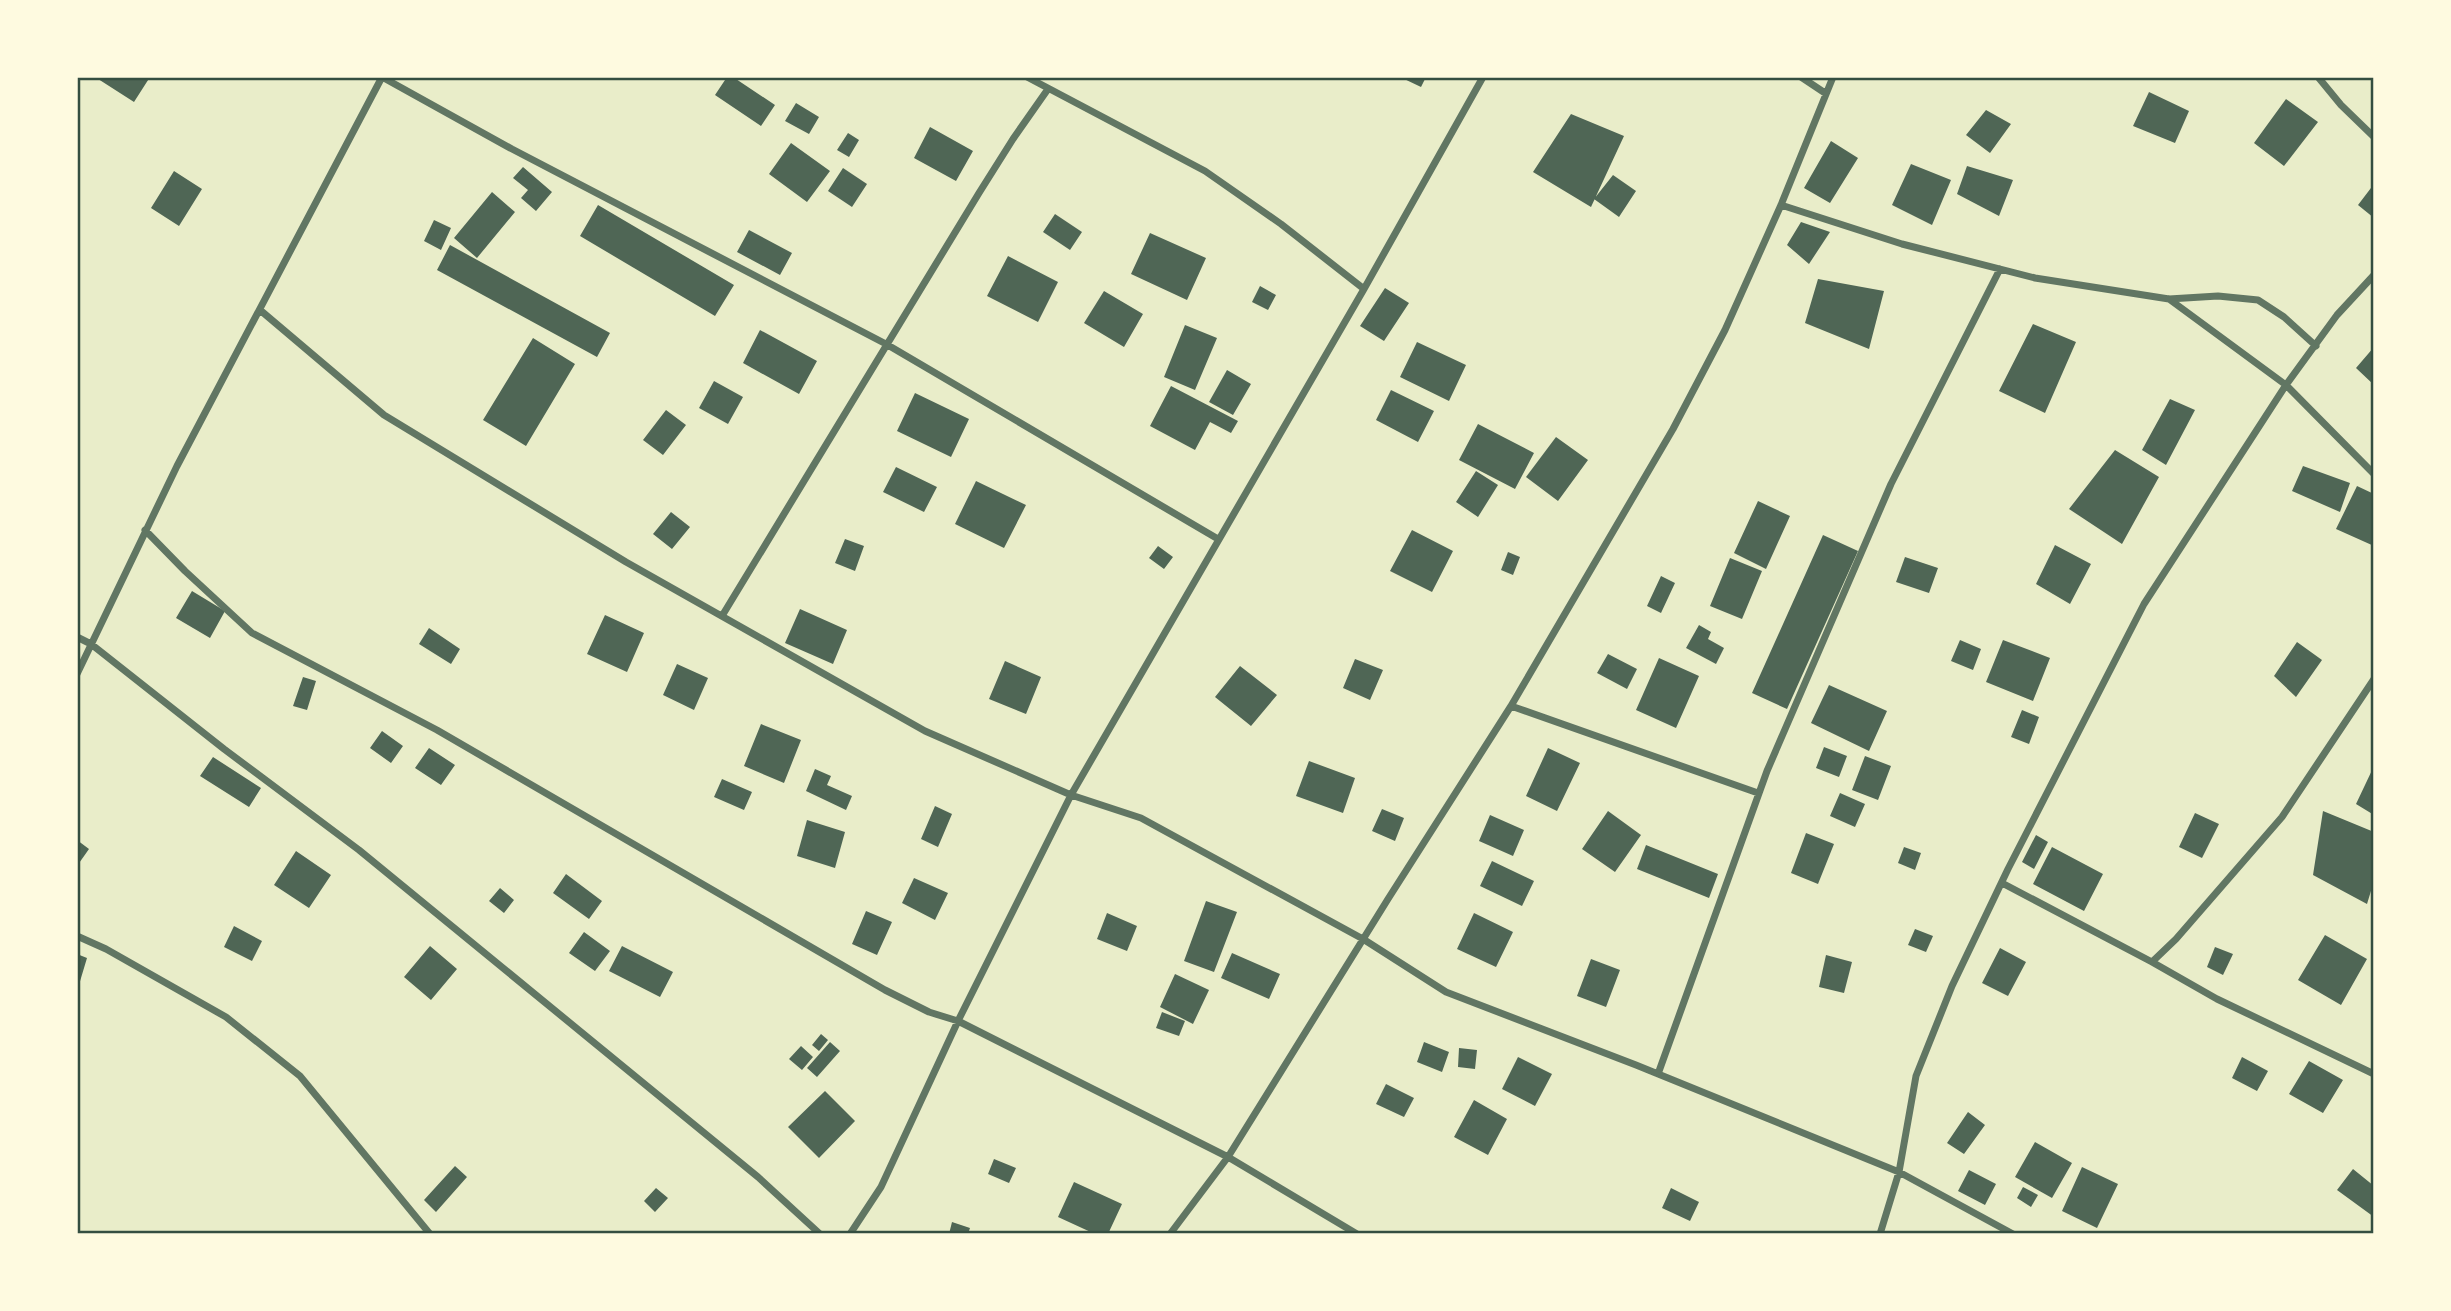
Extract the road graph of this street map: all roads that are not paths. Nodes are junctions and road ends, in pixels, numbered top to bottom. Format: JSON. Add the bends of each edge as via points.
{"nodes":[{"id":1,"x":1027,"y":77,"type":"edge"},
{"id":2,"x":1483,"y":77,"type":"edge"},
{"id":3,"x":1801,"y":77,"type":"edge"},
{"id":4,"x":1833,"y":77,"type":"edge"},
{"id":5,"x":2318,"y":77,"type":"edge"},
{"id":6,"x":1048,"y":89,"type":"junction"},
{"id":7,"x":1825,"y":93,"type":"junction"},
{"id":8,"x":2374,"y":137,"type":"edge"},
{"id":9,"x":1781,"y":205,"type":"junction"},
{"id":10,"x":2000,"y":269,"type":"junction"},
{"id":11,"x":2374,"y":275,"type":"edge"},
{"id":12,"x":1364,"y":289,"type":"junction"},
{"id":13,"x":2169,"y":299,"type":"junction"},
{"id":14,"x":260,"y":310,"type":"junction"},
{"id":15,"x":887,"y":344,"type":"junction"},
{"id":16,"x":2316,"y":346,"type":"junction"},
{"id":17,"x":2286,"y":385,"type":"junction"},
{"id":18,"x":2374,"y":474,"type":"edge"},
{"id":19,"x":145,"y":530,"type":"junction"},
{"id":20,"x":1218,"y":539,"type":"junction"},
{"id":21,"x":722,"y":616,"type":"junction"},
{"id":22,"x":77,"y":636,"type":"edge"},
{"id":23,"x":91,"y":644,"type":"junction"},
{"id":24,"x":77,"y":674,"type":"edge"},
{"id":25,"x":2374,"y":679,"type":"edge"},
{"id":26,"x":1511,"y":706,"type":"junction"},
{"id":27,"x":1758,"y":793,"type":"junction"},
{"id":28,"x":1071,"y":795,"type":"junction"},
{"id":29,"x":2003,"y":883,"type":"junction"},
{"id":30,"x":77,"y":936,"type":"edge"},
{"id":31,"x":1363,"y":939,"type":"junction"},
{"id":32,"x":2152,"y":962,"type":"junction"},
{"id":33,"x":958,"y":1021,"type":"junction"},
{"id":34,"x":1658,"y":1074,"type":"junction"},
{"id":35,"x":2374,"y":1074,"type":"edge"},
{"id":36,"x":1228,"y":1157,"type":"junction"},
{"id":37,"x":1899,"y":1172,"type":"junction"},
{"id":38,"x":430,"y":1234,"type":"edge"},
{"id":39,"x":820,"y":1234,"type":"edge"},
{"id":40,"x":850,"y":1234,"type":"edge"},
{"id":41,"x":1170,"y":1234,"type":"edge"},
{"id":42,"x":1357,"y":1234,"type":"edge"},
{"id":43,"x":1880,"y":1234,"type":"edge"},
{"id":44,"x":2013,"y":1234,"type":"edge"}],
"edges":[{"from":1,"to":6,"type":"street"},
{"from":2,"to":12,"type":"street"},
{"from":3,"to":7,"type":"street"},
{"from":4,"to":7,"type":"street"},
{"from":5,"to":8,"type":"street"},
{"from":6,"to":12,"type":"street","via":[[1205,171]]},
{"from":6,"to":15,"type":"street"},
{"from":7,"to":9,"type":"street"},
{"from":9,"to":10,"type":"street"},
{"from":9,"to":26,"type":"street","via":[[1725,330],[1673,429]]},
{"from":10,"to":13,"type":"street"},
{"from":10,"to":27,"type":"street","via":[[1891,484]]},
{"from":11,"to":16,"type":"street"},
{"from":12,"to":20,"type":"street"},
{"from":13,"to":16,"type":"street","via":[[2218,296],[2258,300]]},
{"from":13,"to":17,"type":"street"},
{"from":14,"to":15,"type":"street","via":[[382,77]]},
{"from":14,"to":19,"type":"street"},
{"from":14,"to":21,"type":"street","via":[[384,415]]},
{"from":15,"to":20,"type":"street"},
{"from":15,"to":21,"type":"street"},
{"from":16,"to":17,"type":"street"},
{"from":17,"to":18,"type":"street"},
{"from":17,"to":29,"type":"street","via":[[2144,604]]},
{"from":19,"to":23,"type":"street"},
{"from":19,"to":33,"type":"street","via":[[252,633],[437,730],[885,990]]},
{"from":20,"to":28,"type":"street"},
{"from":21,"to":28,"type":"street","via":[[925,731]]},
{"from":22,"to":23,"type":"street"},
{"from":23,"to":24,"type":"street"},
{"from":23,"to":39,"type":"street","via":[[359,850],[758,1177]]},
{"from":25,"to":32,"type":"street","via":[[2282,817]]},
{"from":26,"to":27,"type":"street"},
{"from":26,"to":31,"type":"street"},
{"from":27,"to":34,"type":"street"},
{"from":28,"to":31,"type":"street","via":[[1141,818]]},
{"from":28,"to":33,"type":"street"},
{"from":29,"to":32,"type":"street"},
{"from":29,"to":37,"type":"street","via":[[1952,986],[1916,1076]]},
{"from":30,"to":38,"type":"street","via":[[226,1017],[300,1076]]},
{"from":31,"to":34,"type":"street","via":[[1446,992]]},
{"from":31,"to":36,"type":"street"},
{"from":32,"to":35,"type":"street","via":[[2217,999]]},
{"from":33,"to":36,"type":"street"},
{"from":33,"to":40,"type":"street","via":[[881,1187]]},
{"from":34,"to":37,"type":"street"},
{"from":36,"to":41,"type":"street"},
{"from":36,"to":42,"type":"street"},
{"from":37,"to":43,"type":"street"},
{"from":37,"to":44,"type":"street"}]}
